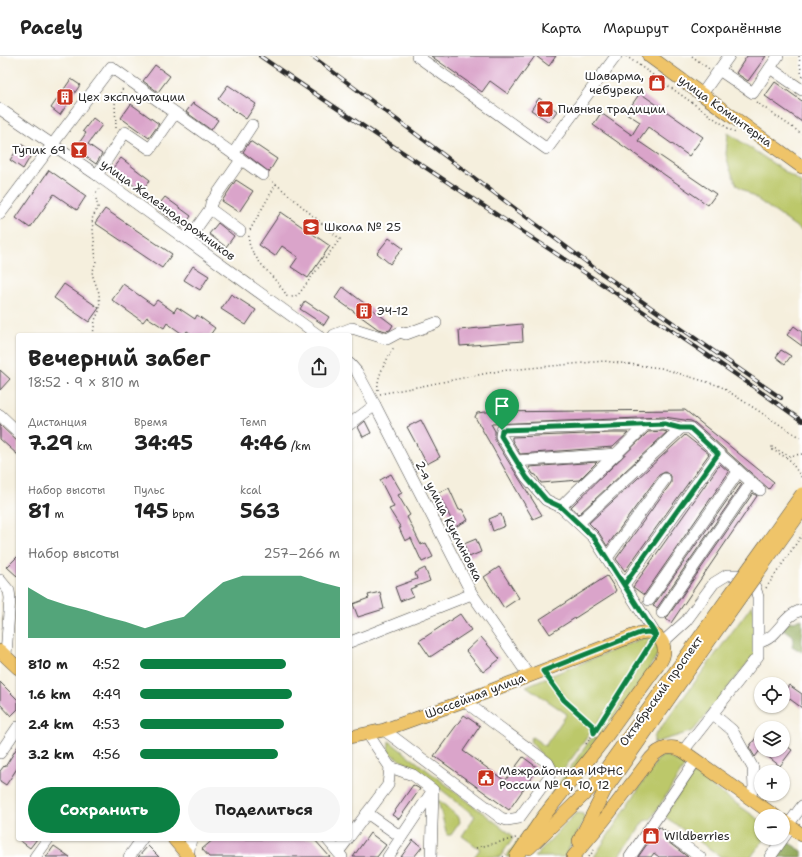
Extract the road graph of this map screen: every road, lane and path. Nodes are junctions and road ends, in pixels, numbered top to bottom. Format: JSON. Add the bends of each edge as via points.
{"nodes":[{"id":1,"x":417,"y":56,"type":"edge"},
{"id":2,"x":616,"y":56,"type":"edge"},
{"id":3,"x":626,"y":56,"type":"edge"},
{"id":4,"x":649,"y":56,"type":"edge"},
{"id":5,"x":692,"y":56,"type":"edge"},
{"id":6,"x":729,"y":56,"type":"edge"},
{"id":7,"x":778,"y":56,"type":"edge"},
{"id":8,"x":799,"y":56,"type":"edge"},
{"id":9,"x":770,"y":68,"type":"junction"},
{"id":10,"x":718,"y":72,"type":"junction"},
{"id":11,"x":802,"y":79,"type":"edge"},
{"id":12,"x":128,"y":80,"type":"junction"},
{"id":13,"x":802,"y":90,"type":"edge"},
{"id":14,"x":702,"y":94,"type":"junction"},
{"id":15,"x":756,"y":102,"type":"dead end"},
{"id":16,"x":0,"y":109,"type":"edge"},
{"id":17,"x":702,"y":110,"type":"dead end"},
{"id":18,"x":175,"y":113,"type":"junction"},
{"id":19,"x":252,"y":125,"type":"dead end"},
{"id":20,"x":802,"y":134,"type":"edge"},
{"id":21,"x":119,"y":141,"type":"junction"},
{"id":22,"x":53,"y":145,"type":"junction"},
{"id":23,"x":237,"y":157,"type":"junction"},
{"id":24,"x":802,"y":167,"type":"edge"},
{"id":25,"x":263,"y":175,"type":"joint"},
{"id":26,"x":100,"y":178,"type":"junction"},
{"id":27,"x":276,"y":184,"type":"junction"},
{"id":28,"x":210,"y":209,"type":"junction"},
{"id":29,"x":0,"y":214,"type":"edge"},
{"id":30,"x":240,"y":231,"type":"dead end"},
{"id":31,"x":188,"y":240,"type":"junction"},
{"id":32,"x":289,"y":298,"type":"junction"},
{"id":33,"x":282,"y":309,"type":"junction"},
{"id":34,"x":436,"y":323,"type":"dead end"},
{"id":35,"x":93,"y":333,"type":"edge"},
{"id":36,"x":315,"y":333,"type":"edge"},
{"id":37,"x":339,"y":333,"type":"edge"},
{"id":38,"x":392,"y":336,"type":"junction"},
{"id":39,"x":354,"y":368,"type":"edge"},
{"id":40,"x":375,"y":398,"type":"junction"},
{"id":41,"x":0,"y":415,"type":"edge"},
{"id":42,"x":352,"y":422,"type":"edge"},
{"id":43,"x":645,"y":425,"type":"junction"},
{"id":44,"x":680,"y":428,"type":"junction"},
{"id":45,"x":16,"y":430,"type":"edge"},
{"id":46,"x":802,"y":440,"type":"edge"},
{"id":47,"x":618,"y":454,"type":"junction"},
{"id":48,"x":718,"y":454,"type":"junction"},
{"id":49,"x":802,"y":454,"type":"edge"},
{"id":50,"x":516,"y":461,"type":"junction"},
{"id":51,"x":738,"y":472,"type":"junction"},
{"id":52,"x":802,"y":478,"type":"edge"},
{"id":53,"x":665,"y":479,"type":"dead end"},
{"id":54,"x":751,"y":483,"type":"junction"},
{"id":55,"x":760,"y":490,"type":"dead end"},
{"id":56,"x":802,"y":494,"type":"edge"},
{"id":57,"x":561,"y":507,"type":"junction"},
{"id":58,"x":802,"y":510,"type":"edge"},
{"id":59,"x":579,"y":523,"type":"junction"},
{"id":60,"x":802,"y":535,"type":"edge"},
{"id":61,"x":607,"y":558,"type":"junction"},
{"id":62,"x":0,"y":580,"type":"edge"},
{"id":63,"x":624,"y":585,"type":"junction"},
{"id":64,"x":472,"y":594,"type":"junction"},
{"id":65,"x":649,"y":600,"type":"dead end"},
{"id":66,"x":758,"y":600,"type":"junction"},
{"id":67,"x":802,"y":610,"type":"edge"},
{"id":68,"x":662,"y":614,"type":"dead end"},
{"id":69,"x":708,"y":634,"type":"junction"},
{"id":70,"x":659,"y":638,"type":"junction"},
{"id":71,"x":352,"y":641,"type":"edge"},
{"id":72,"x":759,"y":642,"type":"junction"},
{"id":73,"x":2,"y":652,"type":"edge"},
{"id":74,"x":16,"y":662,"type":"edge"},
{"id":75,"x":16,"y":666,"type":"edge"},
{"id":76,"x":543,"y":671,"type":"junction"},
{"id":77,"x":529,"y":676,"type":"junction"},
{"id":78,"x":464,"y":701,"type":"junction"},
{"id":79,"x":713,"y":714,"type":"junction"},
{"id":80,"x":16,"y":730,"type":"edge"},
{"id":81,"x":384,"y":730,"type":"junction"},
{"id":82,"x":594,"y":733,"type":"junction"},
{"id":83,"x":368,"y":734,"type":"junction"},
{"id":84,"x":352,"y":737,"type":"edge"},
{"id":85,"x":585,"y":745,"type":"dead end"},
{"id":86,"x":683,"y":751,"type":"junction"},
{"id":87,"x":0,"y":753,"type":"edge"},
{"id":88,"x":696,"y":760,"type":"junction"},
{"id":89,"x":390,"y":767,"type":"junction"},
{"id":90,"x":433,"y":790,"type":"junction"},
{"id":91,"x":749,"y":797,"type":"junction"},
{"id":92,"x":802,"y":806,"type":"edge"},
{"id":93,"x":765,"y":809,"type":"edge"},
{"id":94,"x":367,"y":813,"type":"junction"},
{"id":95,"x":598,"y":817,"type":"junction"},
{"id":96,"x":655,"y":822,"type":"junction"},
{"id":97,"x":791,"y":827,"type":"edge"},
{"id":98,"x":352,"y":833,"type":"edge"},
{"id":99,"x":401,"y":837,"type":"junction"},
{"id":100,"x":675,"y":839,"type":"joint"},
{"id":101,"x":47,"y":841,"type":"edge"},
{"id":102,"x":141,"y":841,"type":"edge"},
{"id":103,"x":176,"y":841,"type":"edge"},
{"id":104,"x":191,"y":841,"type":"edge"},
{"id":105,"x":329,"y":841,"type":"edge"},
{"id":106,"x":347,"y":841,"type":"edge"},
{"id":107,"x":512,"y":844,"type":"dead end"},
{"id":108,"x":476,"y":848,"type":"dead end"},
{"id":109,"x":512,"y":854,"type":"edge"},
{"id":110,"x":340,"y":855,"type":"edge"},
{"id":111,"x":188,"y":856,"type":"edge"},
{"id":112,"x":35,"y":857,"type":"edge"},
{"id":113,"x":129,"y":857,"type":"edge"},
{"id":114,"x":388,"y":857,"type":"edge"},
{"id":115,"x":431,"y":857,"type":"edge"},
{"id":116,"x":503,"y":857,"type":"edge"},
{"id":117,"x":520,"y":857,"type":"edge"},
{"id":118,"x":572,"y":857,"type":"edge"},
{"id":119,"x":630,"y":857,"type":"edge"},
{"id":120,"x":700,"y":857,"type":"edge"},
{"id":121,"x":770,"y":857,"type":"edge"}],
"edges":[{"from":1,"to":2,"type":"street","via":[[547,149]]},
{"from":3,"to":17,"type":"path"},
{"from":4,"to":14,"type":"main road","name":"улица Коминтерна"},
{"from":5,"to":10,"type":"path"},
{"from":6,"to":10,"type":"street"},
{"from":7,"to":9,"type":"street"},
{"from":8,"to":11,"type":"path"},
{"from":9,"to":10,"type":"street","via":[[753,93]]},
{"from":9,"to":13,"type":"street"},
{"from":10,"to":14,"type":"street"},
{"from":12,"to":18,"type":"street"},
{"from":12,"to":21,"type":"path","via":[[114,104]]},
{"from":12,"to":22,"type":"street","via":[[111,67]]},
{"from":14,"to":24,"type":"main road","name":"улица Коминтерна"},
{"from":15,"to":20,"type":"path"},
{"from":16,"to":22,"type":"street","name":"улица Железнодорожников"},
{"from":18,"to":21,"type":"street","via":[[150,149],[125,132]]},
{"from":18,"to":23,"type":"street"},
{"from":19,"to":23,"type":"street"},
{"from":21,"to":26,"type":"street"},
{"from":22,"to":26,"type":"street","name":"улица Железнодорожников"},
{"from":22,"to":29,"type":"street"},
{"from":23,"to":25,"type":"street"},
{"from":23,"to":28,"type":"street"},
{"from":25,"to":27,"type":"path"},
{"from":26,"to":31,"type":"street","name":"улица Железнодорожников"},
{"from":26,"to":35,"type":"path","via":[[96,195],[98,207],[92,219],[96,261],[92,274],[99,294],[100,309]]},
{"from":27,"to":32,"type":"path","via":[[250,230],[248,241],[256,256]]},
{"from":27,"to":32,"type":"path","via":[[340,239],[298,295]]},
{"from":28,"to":30,"type":"street"},
{"from":28,"to":31,"type":"street"},
{"from":31,"to":33,"type":"street","name":"улица Железнодорожников"},
{"from":32,"to":33,"type":"path"},
{"from":33,"to":36,"type":"street","name":"улица Железнодорожников"},
{"from":34,"to":38,"type":"street","via":[[406,334],[400,332]]},
{"from":37,"to":38,"type":"street","via":[[352,328],[380,337]]},
{"from":38,"to":40,"type":"path","via":[[394,346],[383,370]]},
{"from":39,"to":40,"type":"street","name":"2-я улица Куклиновка"},
{"from":40,"to":42,"type":"street"},
{"from":40,"to":46,"type":"path","via":[[499,371],[604,361],[661,368],[720,386]]},
{"from":40,"to":64,"type":"street","name":"2-я улица Куклиновка"},
{"from":41,"to":45,"type":"street"},
{"from":43,"to":44,"type":"street","via":[[664,424]]},
{"from":43,"to":47,"type":"street"},
{"from":43,"to":50,"type":"street","via":[[502,430],[501,436]]},
{"from":44,"to":48,"type":"street","via":[[690,428]]},
{"from":44,"to":59,"type":"street"},
{"from":47,"to":50,"type":"street"},
{"from":47,"to":57,"type":"street"},
{"from":48,"to":51,"type":"street"},
{"from":48,"to":63,"type":"street"},
{"from":49,"to":52,"type":"path","via":[[789,456],[772,447],[771,449],[789,459]]},
{"from":50,"to":57,"type":"street","via":[[546,500]]},
{"from":51,"to":54,"type":"street"},
{"from":51,"to":65,"type":"street"},
{"from":53,"to":61,"type":"street"},
{"from":54,"to":55,"type":"street"},
{"from":54,"to":68,"type":"street"},
{"from":56,"to":69,"type":"main road","bridge":true},
{"from":57,"to":59,"type":"street"},
{"from":58,"to":69,"type":"main road","bridge":true},
{"from":59,"to":61,"type":"street","via":[[594,538]]},
{"from":60,"to":66,"type":"path"},
{"from":61,"to":63,"type":"street"},
{"from":62,"to":73,"type":"street","via":[[9,591],[10,598]]},
{"from":63,"to":70,"type":"street"},
{"from":64,"to":71,"type":"street"},
{"from":64,"to":77,"type":"street","name":"2-я улица Куклиновка"},
{"from":66,"to":70,"type":"street","via":[[756,590],[747,579],[737,575],[723,576],[714,583],[686,621]]},
{"from":66,"to":72,"type":"street"},
{"from":67,"to":72,"type":"street","via":[[784,621],[771,638]]},
{"from":69,"to":95,"type":"main road","name":"Октябрьский проспект","via":[[605,790]]},
{"from":69,"to":117,"type":"main road","name":"Октябрьский проспект","via":[[594,784]]},
{"from":70,"to":76,"type":"main road","name":"Шоссейная улица","via":[[648,632],[640,633]]},
{"from":70,"to":82,"type":"path"},
{"from":70,"to":109,"type":"main road","via":[[665,650],[661,661],[604,741]]},
{"from":72,"to":79,"type":"street","via":[[758,656]]},
{"from":73,"to":74,"type":"main road"},
{"from":73,"to":75,"type":"main road"},
{"from":76,"to":77,"type":"main road","name":"Шоссейная улица"},
{"from":76,"to":82,"type":"path","via":[[564,700],[593,726]]},
{"from":77,"to":78,"type":"main road","name":"Шоссейная улица"},
{"from":78,"to":81,"type":"main road","name":"Шоссейная улица"},
{"from":78,"to":81,"type":"street","via":[[494,717],[548,763],[551,769],[549,777],[519,818],[501,818]]},
{"from":79,"to":86,"type":"street"},
{"from":79,"to":91,"type":"street","via":[[732,730],[753,768],[754,788]]},
{"from":80,"to":87,"type":"street"},
{"from":81,"to":83,"type":"main road","name":"Шоссейная улица"},
{"from":82,"to":85,"type":"path"},
{"from":83,"to":84,"type":"main road","name":"Шоссейная улица"},
{"from":83,"to":89,"type":"street"},
{"from":86,"to":88,"type":"main road"},
{"from":86,"to":95,"type":"main road","via":[[669,747],[657,751]]},
{"from":88,"to":91,"type":"main road"},
{"from":88,"to":96,"type":"street"},
{"from":89,"to":90,"type":"street","via":[[413,775]]},
{"from":89,"to":94,"type":"street","via":[[388,785]]},
{"from":90,"to":99,"type":"street"},
{"from":90,"to":115,"type":"street"},
{"from":91,"to":93,"type":"main road"},
{"from":92,"to":97,"type":"street"},
{"from":94,"to":98,"type":"street"},
{"from":94,"to":99,"type":"street"},
{"from":95,"to":118,"type":"main road"},
{"from":96,"to":100,"type":"path"},
{"from":96,"to":119,"type":"street"},
{"from":97,"to":121,"type":"street"},
{"from":99,"to":114,"type":"street"},
{"from":100,"to":120,"type":"street"},
{"from":101,"to":112,"type":"street"},
{"from":102,"to":113,"type":"street"},
{"from":103,"to":111,"type":"main road"},
{"from":104,"to":111,"type":"street"},
{"from":105,"to":110,"type":"street"},
{"from":106,"to":110,"type":"street"},
{"from":107,"to":108,"type":"path","via":[[517,838]]},
{"from":109,"to":116,"type":"path"}]}
